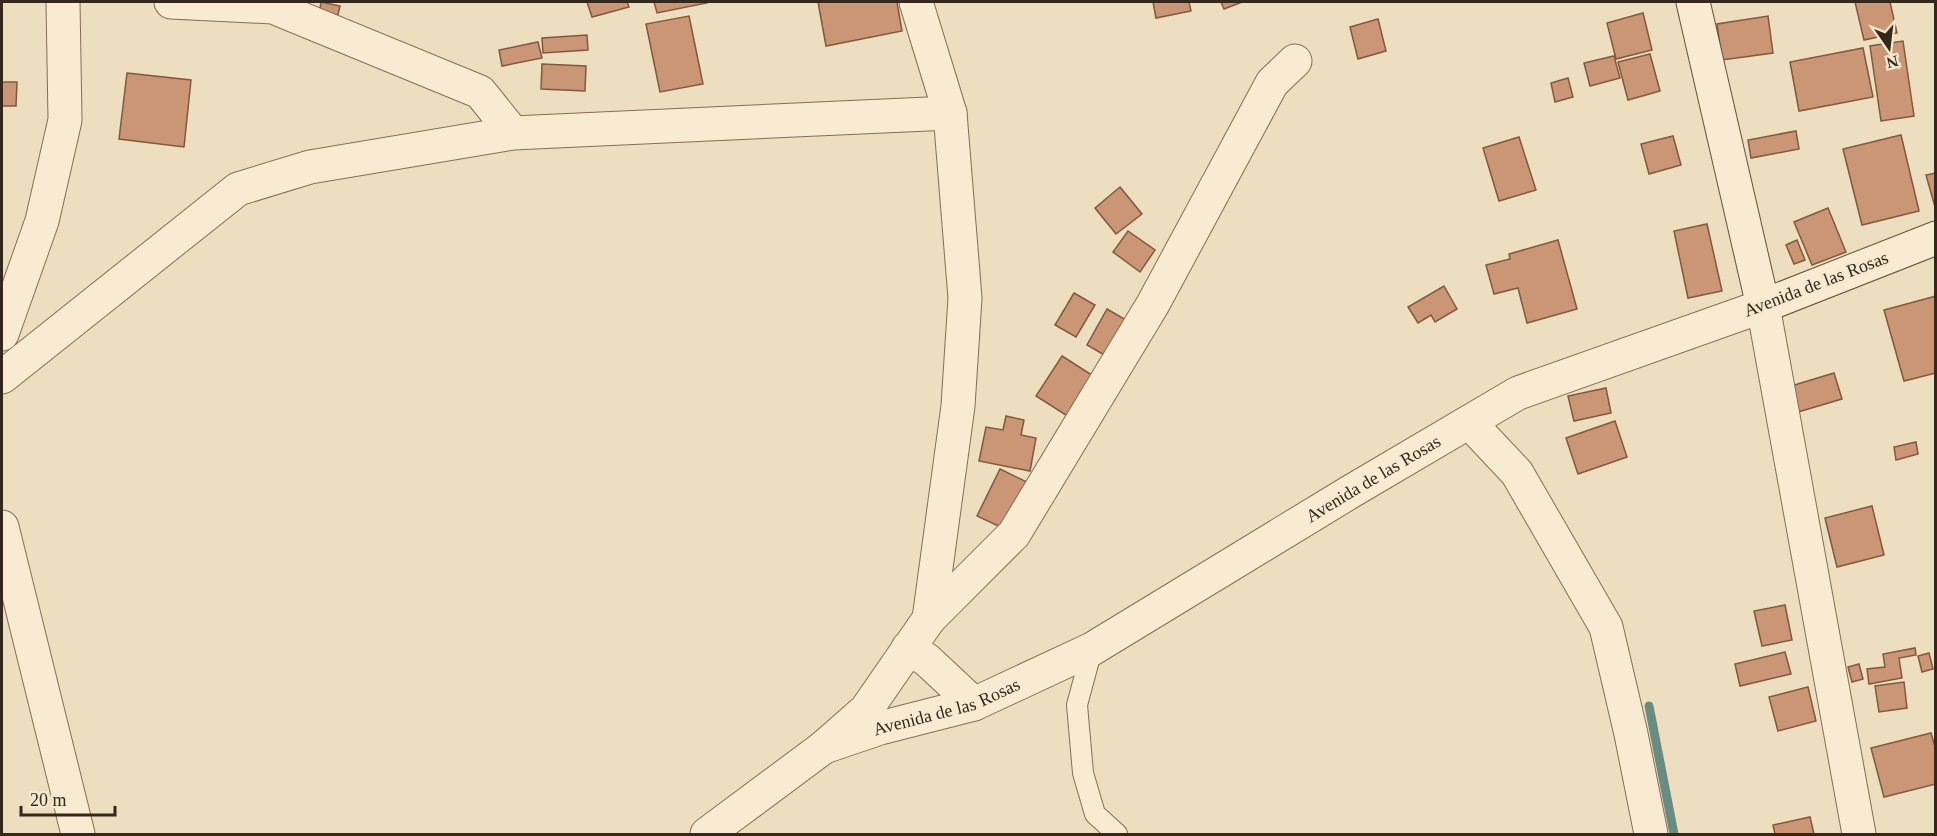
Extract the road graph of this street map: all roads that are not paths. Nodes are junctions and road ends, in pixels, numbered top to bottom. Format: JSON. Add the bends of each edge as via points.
{"nodes":[{"id":1,"x":63,"y":2,"type":"edge"},
{"id":2,"x":171,"y":2,"type":"edge"},
{"id":3,"x":916,"y":2,"type":"edge"},
{"id":4,"x":1693,"y":2,"type":"edge"},
{"id":5,"x":1295,"y":61,"type":"dead end"},
{"id":6,"x":950,"y":113,"type":"junction"},
{"id":7,"x":513,"y":133,"type":"junction"},
{"id":8,"x":1935,"y":238,"type":"edge"},
{"id":9,"x":1763,"y":306,"type":"junction"},
{"id":10,"x":2,"y":334,"type":"edge"},
{"id":11,"x":2,"y":377,"type":"edge"},
{"id":12,"x":1469,"y":422,"type":"junction"},
{"id":13,"x":2,"y":527,"type":"edge"},
{"id":14,"x":929,"y":619,"type":"junction"},
{"id":15,"x":908,"y":648,"type":"junction"},
{"id":16,"x":1092,"y":649,"type":"junction"},
{"id":17,"x":974,"y":704,"type":"junction"},
{"id":18,"x":824,"y":747,"type":"junction"},
{"id":19,"x":78,"y":834,"type":"edge"},
{"id":20,"x":707,"y":834,"type":"edge"},
{"id":21,"x":1117,"y":834,"type":"edge"},
{"id":22,"x":1652,"y":834,"type":"edge"},
{"id":23,"x":1859,"y":834,"type":"edge"}],
"edges":[{"from":1,"to":10,"type":"street","via":[[65,120],[42,221]]},
{"from":2,"to":7,"type":"street","via":[[273,7],[480,92]]},
{"from":3,"to":6,"type":"street"},
{"from":4,"to":9,"type":"street"},
{"from":5,"to":14,"type":"street","via":[[1272,82],[1153,304],[1014,534]]},
{"from":6,"to":7,"type":"street"},
{"from":6,"to":14,"type":"street","via":[[965,298],[958,406]]},
{"from":7,"to":11,"type":"street","via":[[310,167],[238,189]]},
{"from":8,"to":9,"type":"street","name":"Avenida de las Rosas"},
{"from":9,"to":12,"type":"street","name":"Avenida de las Rosas","via":[[1518,393]]},
{"from":9,"to":23,"type":"street"},
{"from":12,"to":16,"type":"street","name":"Avenida de las Rosas"},
{"from":12,"to":22,"type":"street","via":[[1517,473],[1606,627]]},
{"from":13,"to":19,"type":"street"},
{"from":14,"to":15,"type":"street"},
{"from":15,"to":17,"type":"street","via":[[927,660]]},
{"from":15,"to":18,"type":"street","via":[[866,710]]},
{"from":16,"to":17,"type":"street","name":"Avenida de las Rosas"},
{"from":16,"to":21,"type":"lane","via":[[1077,705],[1083,773],[1095,814]]},
{"from":17,"to":18,"type":"street","name":"Avenida de las Rosas"},
{"from":18,"to":20,"type":"street"}]}
